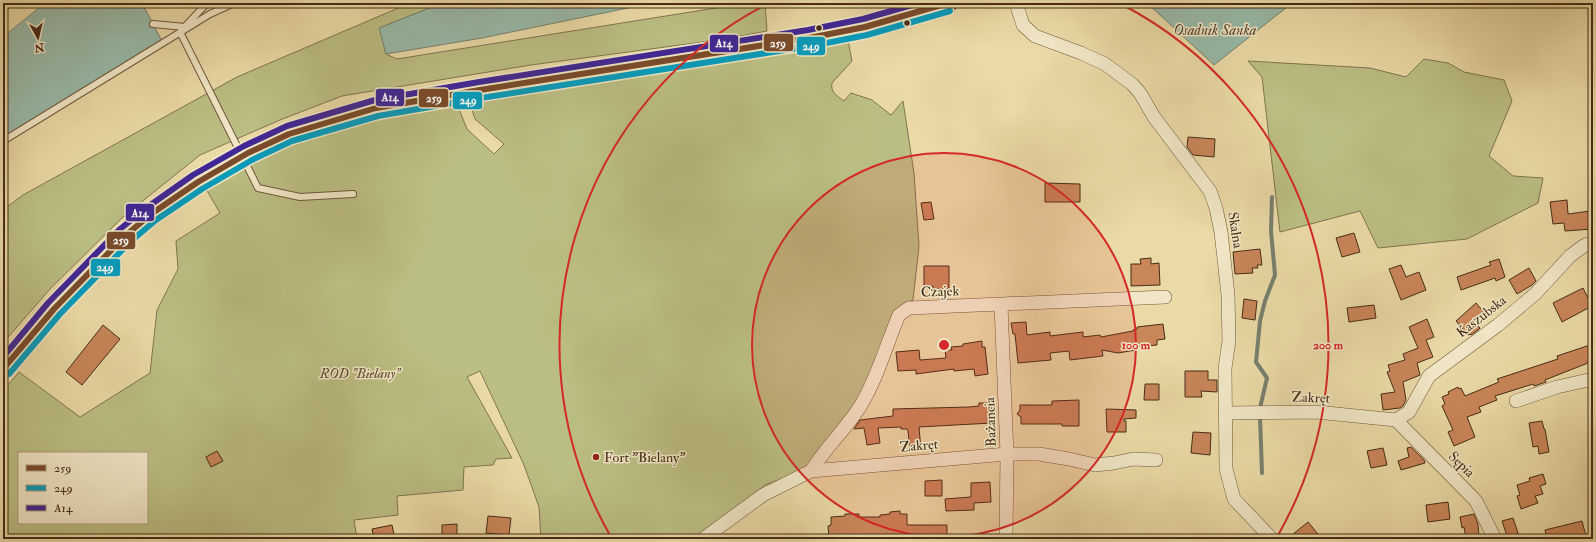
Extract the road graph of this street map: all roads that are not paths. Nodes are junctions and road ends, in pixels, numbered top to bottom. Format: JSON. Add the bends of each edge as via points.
{"nodes":[{"id":1,"x":207,"y":3,"type":"edge"},
{"id":2,"x":234,"y":3,"type":"edge"},
{"id":3,"x":948,"y":3,"type":"edge"},
{"id":4,"x":1016,"y":3,"type":"edge"},
{"id":5,"x":153,"y":24,"type":"dead end"},
{"id":6,"x":185,"y":27,"type":"junction"},
{"id":7,"x":180,"y":32,"type":"junction"},
{"id":8,"x":3,"y":141,"type":"edge"},
{"id":9,"x":242,"y":156,"type":"junction"},
{"id":10,"x":353,"y":194,"type":"dead end"},
{"id":11,"x":1593,"y":243,"type":"edge"},
{"id":12,"x":1165,"y":297,"type":"dead end"},
{"id":13,"x":1001,"y":305,"type":"junction"},
{"id":14,"x":3,"y":369,"type":"edge"},
{"id":15,"x":1593,"y":379,"type":"edge"},
{"id":16,"x":1516,"y":402,"type":"dead end"},
{"id":17,"x":1225,"y":413,"type":"junction"},
{"id":18,"x":1396,"y":420,"type":"junction"},
{"id":19,"x":1007,"y":454,"type":"junction"},
{"id":20,"x":1156,"y":460,"type":"dead end"},
{"id":21,"x":811,"y":471,"type":"junction"},
{"id":22,"x":1268,"y":538,"type":"edge"},
{"id":23,"x":703,"y":539,"type":"edge"},
{"id":24,"x":1006,"y":539,"type":"edge"},
{"id":25,"x":1495,"y":539,"type":"edge"}],
"edges":[{"from":1,"to":6,"type":"lane"},
{"from":2,"to":7,"type":"lane"},
{"from":3,"to":9,"type":"main road","via":[[865,27],[809,38],[376,108],[289,134]]},
{"from":4,"to":17,"type":"street","name":"Skalna","via":[[1023,25],[1034,36],[1081,52],[1105,64],[1132,84],[1210,191],[1221,232],[1228,295],[1229,341],[1225,368]]},
{"from":5,"to":6,"type":"lane"},
{"from":6,"to":7,"type":"lane"},
{"from":7,"to":8,"type":"lane"},
{"from":7,"to":9,"type":"lane"},
{"from":9,"to":10,"type":"lane","via":[[258,188],[300,197]]},
{"from":9,"to":14,"type":"main road","via":[[151,214],[125,236],[54,309]]},
{"from":11,"to":18,"type":"street","name":"Kaszubska","via":[[1585,245],[1570,256],[1535,294],[1429,376],[1408,412]]},
{"from":12,"to":13,"type":"street","name":"Czajek"},
{"from":13,"to":19,"type":"street","name":"Bażancia"},
{"from":13,"to":21,"type":"street","name":"Czajek","via":[[909,308],[899,316],[871,386],[860,406]]},
{"from":15,"to":16,"type":"street","via":[[1557,387]]},
{"from":17,"to":18,"type":"street","name":"Zakręt","via":[[1316,412]]},
{"from":17,"to":22,"type":"street","name":"Skalna","via":[[1226,469],[1234,499]]},
{"from":18,"to":25,"type":"street","name":"Sępia","via":[[1476,501]]},
{"from":19,"to":20,"type":"street","name":"Zakręt","via":[[1039,454],[1095,465],[1133,459]]},
{"from":19,"to":21,"type":"street","name":"Zakręt"},
{"from":19,"to":24,"type":"street","name":"Bażancia"},
{"from":21,"to":23,"type":"street","name":"Zakręt","via":[[763,495]]}]}
